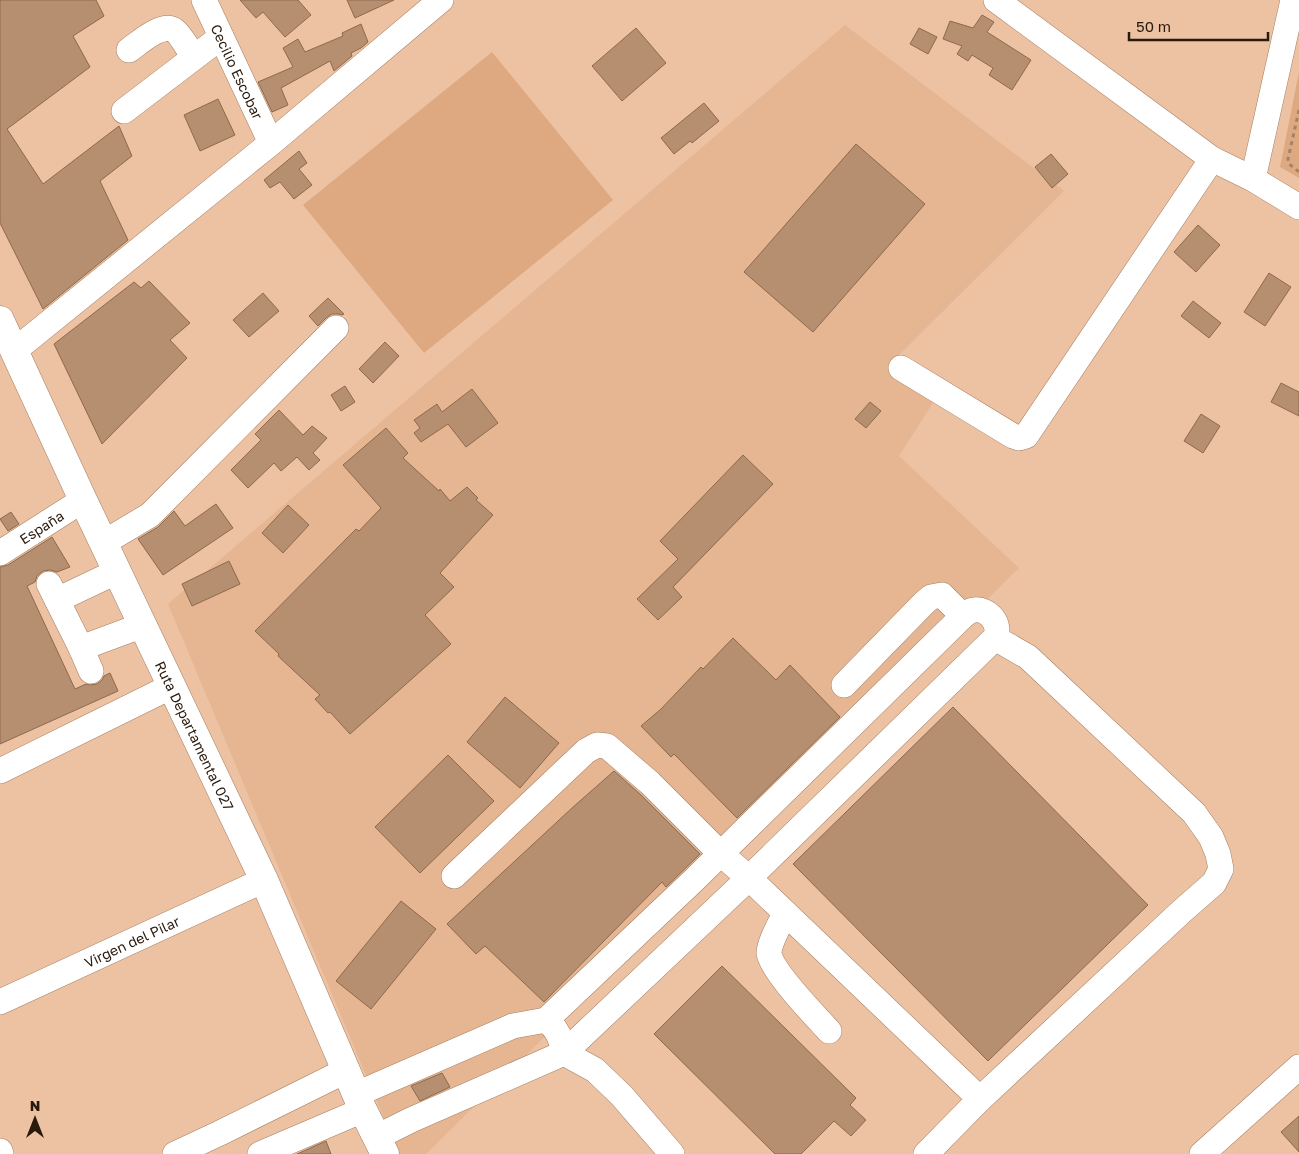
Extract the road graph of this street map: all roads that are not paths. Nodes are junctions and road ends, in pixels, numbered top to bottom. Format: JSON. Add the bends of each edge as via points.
{"nodes":[{"id":1,"x":204,"y":0,"type":"edge"},
{"id":2,"x":441,"y":0,"type":"edge"},
{"id":3,"x":996,"y":0,"type":"edge"},
{"id":4,"x":1293,"y":0,"type":"edge"},
{"id":5,"x":221,"y":37,"type":"junction"},
{"id":6,"x":129,"y":50,"type":"dead end"},
{"id":7,"x":194,"y":57,"type":"junction"},
{"id":8,"x":124,"y":110,"type":"dead end"},
{"id":9,"x":271,"y":143,"type":"junction"},
{"id":10,"x":1212,"y":159,"type":"junction"},
{"id":11,"x":1253,"y":180,"type":"junction"},
{"id":12,"x":1299,"y":207,"type":"edge"},
{"id":13,"x":0,"y":320,"type":"edge"},
{"id":14,"x":336,"y":328,"type":"dead end"},
{"id":15,"x":14,"y":351,"type":"junction"},
{"id":16,"x":900,"y":368,"type":"dead end"},
{"id":17,"x":83,"y":500,"type":"junction"},
{"id":18,"x":103,"y":543,"type":"junction"},
{"id":19,"x":0,"y":553,"type":"edge"},
{"id":20,"x":118,"y":571,"type":"junction"},
{"id":21,"x":964,"y":616,"type":"junction"},
{"id":22,"x":143,"y":624,"type":"junction"},
{"id":23,"x":995,"y":638,"type":"junction"},
{"id":24,"x":81,"y":648,"type":"junction"},
{"id":25,"x":90,"y":671,"type":"dead end"},
{"id":26,"x":844,"y":684,"type":"dead end"},
{"id":27,"x":172,"y":686,"type":"junction"},
{"id":28,"x":0,"y":771,"type":"edge"},
{"id":29,"x":721,"y":854,"type":"junction"},
{"id":30,"x":454,"y":876,"type":"dead end"},
{"id":31,"x":749,"y":878,"type":"junction"},
{"id":32,"x":264,"y":880,"type":"junction"},
{"id":33,"x":785,"y":913,"type":"junction"},
{"id":34,"x":0,"y":1002,"type":"edge"},
{"id":35,"x":546,"y":1020,"type":"junction"},
{"id":36,"x":829,"y":1031,"type":"dead end"},
{"id":37,"x":564,"y":1053,"type":"junction"},
{"id":38,"x":1299,"y":1068,"type":"edge"},
{"id":39,"x":356,"y":1091,"type":"junction"},
{"id":40,"x":980,"y":1099,"type":"junction"},
{"id":41,"x":224,"y":1144,"type":"edge"},
{"id":42,"x":381,"y":1146,"type":"edge"},
{"id":43,"x":175,"y":1154,"type":"edge"},
{"id":44,"x":260,"y":1154,"type":"edge"},
{"id":45,"x":672,"y":1154,"type":"edge"},
{"id":46,"x":926,"y":1154,"type":"edge"},
{"id":47,"x":1202,"y":1154,"type":"edge"}],
"edges":[{"from":1,"to":5,"type":"street","name":"Cecilio Escobar"},
{"from":2,"to":9,"type":"street"},
{"from":3,"to":10,"type":"street"},
{"from":4,"to":11,"type":"street"},
{"from":5,"to":7,"type":"street"},
{"from":5,"to":9,"type":"street","name":"Cecilio Escobar"},
{"from":6,"to":7,"type":"street","via":[[158,30],[168,28],[175,30]]},
{"from":7,"to":8,"type":"street"},
{"from":9,"to":15,"type":"street"},
{"from":10,"to":11,"type":"street"},
{"from":10,"to":16,"type":"street","via":[[1026,436],[1013,436]]},
{"from":11,"to":12,"type":"street"},
{"from":13,"to":15,"type":"main road","name":"Ruta Departamental 027"},
{"from":14,"to":18,"type":"street","via":[[150,515]]},
{"from":15,"to":17,"type":"main road","name":"Ruta Departamental 027"},
{"from":17,"to":18,"type":"main road","name":"Ruta Departamental 027"},
{"from":17,"to":19,"type":"street","name":"España"},
{"from":18,"to":20,"type":"main road","name":"Ruta Departamental 027"},
{"from":20,"to":22,"type":"main road","name":"Ruta Departamental 027"},
{"from":20,"to":24,"type":"street","via":[[53,592]]},
{"from":21,"to":23,"type":"street","via":[[973,610],[989,614],[997,626]]},
{"from":21,"to":26,"type":"street","via":[[942,595],[931,596]]},
{"from":21,"to":29,"type":"street"},
{"from":22,"to":24,"type":"street"},
{"from":22,"to":27,"type":"main road","name":"Ruta Departamental 027"},
{"from":23,"to":31,"type":"street"},
{"from":23,"to":40,"type":"street","via":[[1028,658],[1194,813],[1211,837],[1221,869],[1214,883]]},
{"from":24,"to":25,"type":"street"},
{"from":27,"to":28,"type":"street"},
{"from":27,"to":32,"type":"main road","name":"Ruta Departamental 027"},
{"from":29,"to":30,"type":"street","via":[[650,783],[607,746],[597,745],[586,751]]},
{"from":29,"to":31,"type":"street"},
{"from":29,"to":35,"type":"street"},
{"from":31,"to":33,"type":"street"},
{"from":31,"to":37,"type":"street"},
{"from":32,"to":34,"type":"street","name":"Virgen del Pilar"},
{"from":32,"to":39,"type":"main road","name":"Ruta Departamental 027"},
{"from":33,"to":36,"type":"street","via":[[769,954],[778,973]]},
{"from":33,"to":40,"type":"street"},
{"from":35,"to":37,"type":"street","via":[[558,1031]]},
{"from":35,"to":39,"type":"street","via":[[513,1026]]},
{"from":37,"to":42,"type":"street","via":[[411,1120]]},
{"from":37,"to":45,"type":"street","via":[[595,1070]]},
{"from":38,"to":47,"type":"street"},
{"from":39,"to":41,"type":"street"},
{"from":39,"to":42,"type":"main road","name":"Ruta Departamental 027"},
{"from":39,"to":44,"type":"street"},
{"from":40,"to":46,"type":"street"},
{"from":41,"to":43,"type":"street"}]}
